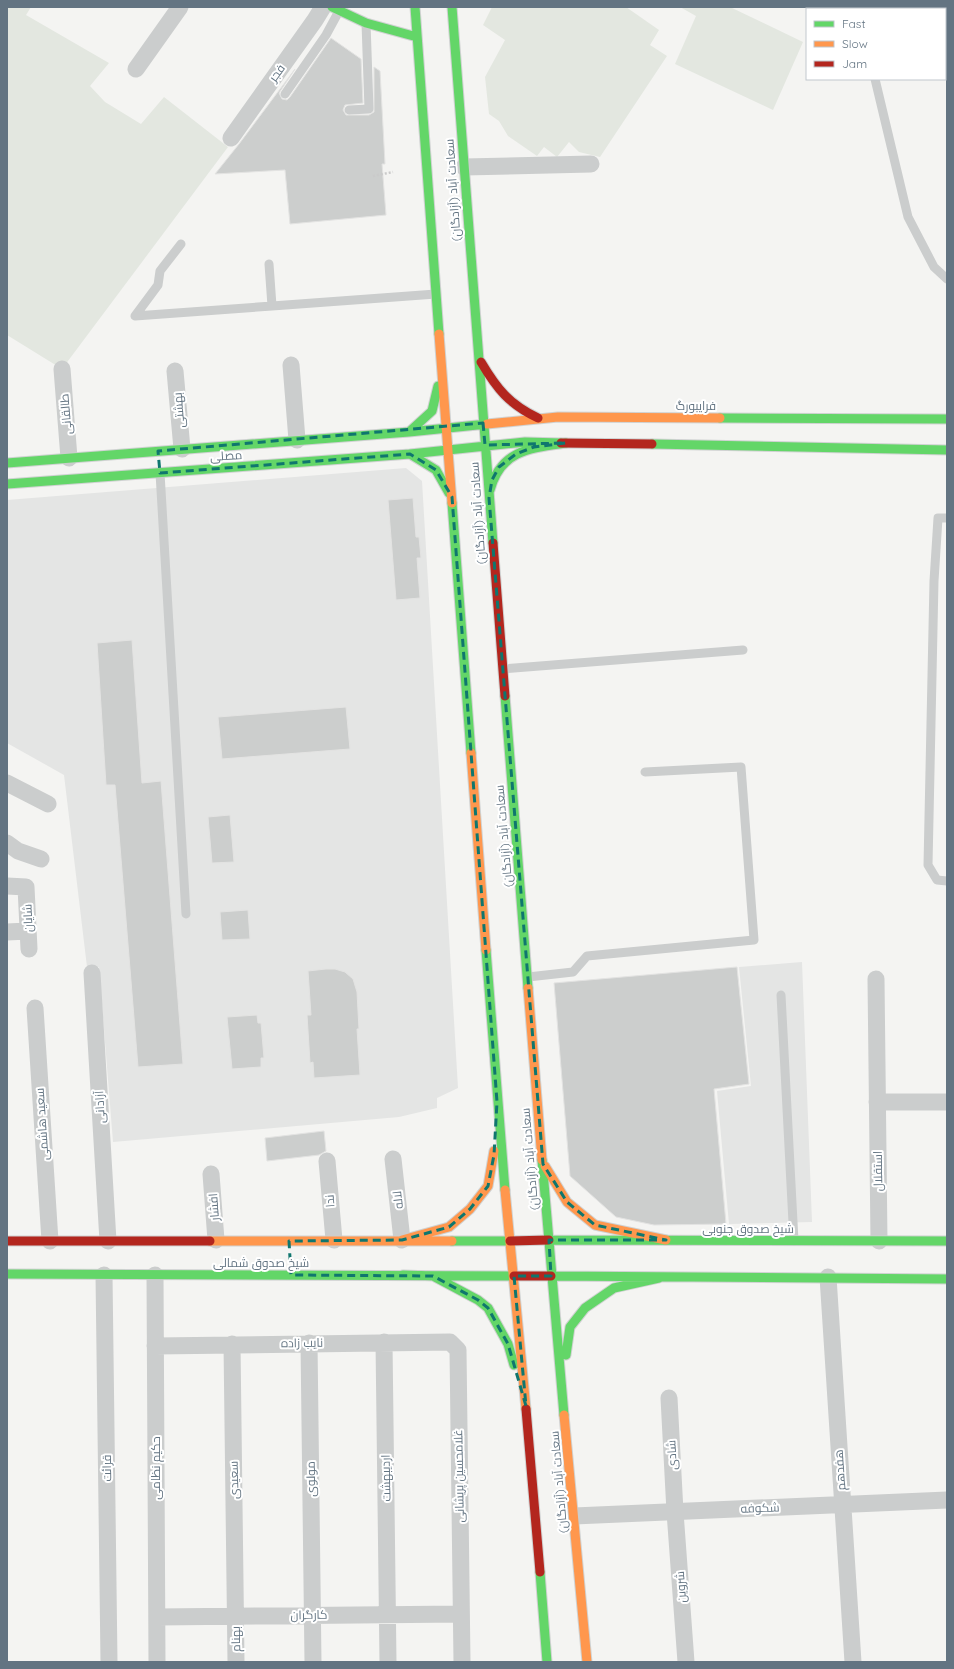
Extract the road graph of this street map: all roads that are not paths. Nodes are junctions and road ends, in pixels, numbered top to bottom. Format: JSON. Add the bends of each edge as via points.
{"nodes":[{"id":1,"x":180,"y":7,"type":"edge"},
{"id":2,"x":323,"y":7,"type":"edge"},
{"id":3,"x":415,"y":7,"type":"edge"},
{"id":4,"x":452,"y":7,"type":"edge"},
{"id":5,"x":336,"y":9,"type":"edge"},
{"id":6,"x":366,"y":23,"type":"junction"},
{"id":7,"x":417,"y":37,"type":"junction"},
{"id":8,"x":136,"y":69,"type":"dead end"},
{"id":9,"x":875,"y":80,"type":"edge"},
{"id":10,"x":285,"y":94,"type":"dead end"},
{"id":11,"x":349,"y":110,"type":"dead end"},
{"id":12,"x":231,"y":138,"type":"dead end"},
{"id":13,"x":591,"y":164,"type":"dead end"},
{"id":14,"x":464,"y":167,"type":"junction"},
{"id":15,"x":181,"y":244,"type":"dead end"},
{"id":16,"x":269,"y":264,"type":"dead end"},
{"id":17,"x":947,"y":279,"type":"edge"},
{"id":18,"x":436,"y":294,"type":"junction"},
{"id":19,"x":272,"y":306,"type":"junction"},
{"id":20,"x":478,"y":356,"type":"junction"},
{"id":21,"x":291,"y":365,"type":"dead end"},
{"id":22,"x":62,"y":369,"type":"dead end"},
{"id":23,"x":175,"y":371,"type":"dead end"},
{"id":24,"x":441,"y":371,"type":"junction"},
{"id":25,"x":538,"y":418,"type":"junction"},
{"id":26,"x":947,"y":420,"type":"edge"},
{"id":27,"x":483,"y":423,"type":"junction"},
{"id":28,"x":445,"y":428,"type":"junction"},
{"id":29,"x":409,"y":432,"type":"junction"},
{"id":30,"x":297,"y":440,"type":"junction"},
{"id":31,"x":566,"y":443,"type":"junction"},
{"id":32,"x":485,"y":445,"type":"junction"},
{"id":33,"x":182,"y":449,"type":"junction"},
{"id":34,"x":447,"y":450,"type":"junction"},
{"id":35,"x":947,"y":450,"type":"edge"},
{"id":36,"x":410,"y":454,"type":"junction"},
{"id":37,"x":70,"y":458,"type":"junction"},
{"id":38,"x":159,"y":462,"type":"junction"},
{"id":39,"x":7,"y":463,"type":"edge"},
{"id":40,"x":7,"y":484,"type":"edge"},
{"id":41,"x":452,"y":497,"type":"junction"},
{"id":42,"x":489,"y":498,"type":"junction"},
{"id":43,"x":947,"y":518,"type":"edge"},
{"id":44,"x":743,"y":650,"type":"dead end"},
{"id":45,"x":503,"y":668,"type":"junction"},
{"id":46,"x":645,"y":772,"type":"dead end"},
{"id":47,"x":7,"y":783,"type":"edge"},
{"id":48,"x":48,"y":804,"type":"dead end"},
{"id":49,"x":7,"y":843,"type":"edge"},
{"id":50,"x":41,"y":859,"type":"dead end"},
{"id":51,"x":947,"y":881,"type":"edge"},
{"id":52,"x":7,"y":886,"type":"edge"},
{"id":53,"x":186,"y":914,"type":"dead end"},
{"id":54,"x":28,"y":931,"type":"junction"},
{"id":55,"x":7,"y":932,"type":"edge"},
{"id":56,"x":29,"y":949,"type":"dead end"},
{"id":57,"x":92,"y":973,"type":"dead end"},
{"id":58,"x":528,"y":977,"type":"junction"},
{"id":59,"x":876,"y":979,"type":"dead end"},
{"id":60,"x":782,"y":995,"type":"dead end"},
{"id":61,"x":35,"y":1008,"type":"dead end"},
{"id":62,"x":497,"y":1102,"type":"junction"},
{"id":63,"x":877,"y":1102,"type":"junction"},
{"id":64,"x":947,"y":1102,"type":"edge"},
{"id":65,"x":393,"y":1159,"type":"dead end"},
{"id":66,"x":327,"y":1161,"type":"dead end"},
{"id":67,"x":543,"y":1164,"type":"junction"},
{"id":68,"x":211,"y":1174,"type":"dead end"},
{"id":69,"x":216,"y":1240,"type":"junction"},
{"id":70,"x":334,"y":1240,"type":"junction"},
{"id":71,"x":402,"y":1240,"type":"junction"},
{"id":72,"x":549,"y":1240,"type":"junction"},
{"id":73,"x":666,"y":1240,"type":"junction"},
{"id":74,"x":7,"y":1241,"type":"edge"},
{"id":75,"x":50,"y":1241,"type":"junction"},
{"id":76,"x":108,"y":1241,"type":"junction"},
{"id":77,"x":510,"y":1241,"type":"junction"},
{"id":78,"x":794,"y":1241,"type":"junction"},
{"id":79,"x":879,"y":1241,"type":"junction"},
{"id":80,"x":947,"y":1241,"type":"edge"},
{"id":81,"x":7,"y":1274,"type":"edge"},
{"id":82,"x":104,"y":1275,"type":"junction"},
{"id":83,"x":155,"y":1275,"type":"junction"},
{"id":84,"x":403,"y":1275,"type":"junction"},
{"id":85,"x":514,"y":1276,"type":"junction"},
{"id":86,"x":551,"y":1276,"type":"junction"},
{"id":87,"x":828,"y":1277,"type":"junction"},
{"id":88,"x":659,"y":1278,"type":"junction"},
{"id":89,"x":947,"y":1279,"type":"edge"},
{"id":90,"x":384,"y":1342,"type":"junction"},
{"id":91,"x":450,"y":1342,"type":"joint"},
{"id":92,"x":309,"y":1343,"type":"junction"},
{"id":93,"x":232,"y":1344,"type":"junction"},
{"id":94,"x":155,"y":1346,"type":"junction"},
{"id":95,"x":563,"y":1394,"type":"junction"},
{"id":96,"x":669,"y":1398,"type":"dead end"},
{"id":97,"x":526,"y":1406,"type":"junction"},
{"id":98,"x":947,"y":1500,"type":"edge"},
{"id":99,"x":842,"y":1505,"type":"junction"},
{"id":100,"x":675,"y":1512,"type":"junction"},
{"id":101,"x":574,"y":1516,"type":"junction"},
{"id":102,"x":387,"y":1614,"type":"junction"},
{"id":103,"x":461,"y":1614,"type":"junction"},
{"id":104,"x":312,"y":1615,"type":"junction"},
{"id":105,"x":236,"y":1616,"type":"junction"},
{"id":106,"x":157,"y":1617,"type":"junction"},
{"id":107,"x":109,"y":1662,"type":"edge"},
{"id":108,"x":157,"y":1662,"type":"edge"},
{"id":109,"x":236,"y":1662,"type":"edge"},
{"id":110,"x":313,"y":1662,"type":"edge"},
{"id":111,"x":388,"y":1662,"type":"edge"},
{"id":112,"x":462,"y":1662,"type":"edge"},
{"id":113,"x":547,"y":1662,"type":"edge"},
{"id":114,"x":587,"y":1662,"type":"edge"},
{"id":115,"x":686,"y":1662,"type":"edge"},
{"id":116,"x":853,"y":1662,"type":"edge"}],
"edges":[{"from":1,"to":8,"type":"street"},
{"from":2,"to":12,"type":"street","name":"فجر"},
{"from":3,"to":7,"type":"main road","name":"سعادت آباد (آزادگان)"},
{"from":4,"to":14,"type":"main road","name":"سعادت آباد (آزادگان)"},
{"from":5,"to":6,"type":"main road"},
{"from":5,"to":10,"type":"lane","via":[[326,35]]},
{"from":6,"to":7,"type":"main road"},
{"from":6,"to":11,"type":"lane","via":[[370,109]]},
{"from":7,"to":18,"type":"main road","name":"سعادت آباد (آزادگان)"},
{"from":9,"to":17,"type":"lane","via":[[908,217],[934,267]]},
{"from":13,"to":14,"type":"street"},
{"from":14,"to":20,"type":"main road","name":"سعادت آباد (آزادگان)"},
{"from":15,"to":19,"type":"lane","via":[[160,272],[158,285],[135,316]]},
{"from":16,"to":19,"type":"lane"},
{"from":18,"to":19,"type":"lane"},
{"from":18,"to":24,"type":"main road","name":"سعادت آباد (آزادگان)"},
{"from":20,"to":25,"type":"main road","via":[[498,390],[520,409]]},
{"from":20,"to":27,"type":"main road","name":"سعادت آباد (آزادگان)"},
{"from":21,"to":30,"type":"street"},
{"from":22,"to":37,"type":"street","name":"طالقانی"},
{"from":23,"to":33,"type":"street","name":"بهشتی"},
{"from":24,"to":28,"type":"main road","name":"سعادت آباد (آزادگان)"},
{"from":24,"to":29,"type":"main road","via":[[432,411]]},
{"from":25,"to":26,"type":"main road","name":"فرایبورگ"},
{"from":25,"to":27,"type":"main road","name":"فرایبورگ"},
{"from":27,"to":28,"type":"main road","name":"فرایبورگ"},
{"from":27,"to":32,"type":"main road","name":"سعادت آباد (آزادگان)"},
{"from":28,"to":29,"type":"main road","name":"مصلی"},
{"from":28,"to":34,"type":"main road","name":"سعادت آباد (آزادگان)"},
{"from":29,"to":30,"type":"main road","name":"مصلی"},
{"from":30,"to":33,"type":"main road","name":"مصلی"},
{"from":31,"to":32,"type":"main road","via":[[525,442]]},
{"from":31,"to":35,"type":"main road"},
{"from":31,"to":42,"type":"main road","via":[[534,447],[516,454],[499,467],[492,480]]},
{"from":32,"to":34,"type":"main road"},
{"from":32,"to":42,"type":"main road","name":"سعادت آباد (آزادگان)"},
{"from":33,"to":38,"type":"main road","name":"مصلی"},
{"from":34,"to":36,"type":"main road","name":"مصلی"},
{"from":34,"to":41,"type":"main road","name":"سعادت آباد (آزادگان)"},
{"from":36,"to":38,"type":"main road","name":"مصلی"},
{"from":36,"to":41,"type":"main road","via":[[436,470]]},
{"from":37,"to":38,"type":"main road","name":"مصلی"},
{"from":37,"to":39,"type":"main road","name":"مصلی"},
{"from":38,"to":40,"type":"main road","name":"مصلی"},
{"from":38,"to":53,"type":"lane"},
{"from":41,"to":62,"type":"main road","name":"سعادت آباد (آزادگان)"},
{"from":42,"to":45,"type":"main road","name":"سعادت آباد (آزادگان)"},
{"from":43,"to":51,"type":"lane","via":[[938,518],[934,581],[928,865],[937,880]]},
{"from":44,"to":45,"type":"lane"},
{"from":45,"to":58,"type":"main road","name":"سعادت آباد (آزادگان)"},
{"from":46,"to":58,"type":"lane","via":[[741,767],[754,940],[587,956],[573,972]]},
{"from":47,"to":48,"type":"street"},
{"from":49,"to":50,"type":"street","via":[[18,851]]},
{"from":52,"to":54,"type":"street","name":"شایان","via":[[26,887]]},
{"from":54,"to":55,"type":"street"},
{"from":54,"to":56,"type":"street","name":"شایان"},
{"from":57,"to":76,"type":"street","name":"آزادانی"},
{"from":58,"to":67,"type":"main road","name":"سعادت آباد (آزادگان)"},
{"from":59,"to":63,"type":"street","name":"استقلال"},
{"from":60,"to":78,"type":"lane"},
{"from":61,"to":75,"type":"street","name":"سعید هاشمی"},
{"from":62,"to":71,"type":"main road","via":[[494,1156],[488,1186],[470,1209],[449,1227]]},
{"from":62,"to":77,"type":"main road","name":"سعادت آباد (آزادگان)"},
{"from":63,"to":64,"type":"street"},
{"from":63,"to":79,"type":"street","name":"استقلال"},
{"from":65,"to":71,"type":"street","name":"لاله"},
{"from":66,"to":70,"type":"street","name":"ندا"},
{"from":67,"to":72,"type":"main road","name":"سعادت آباد (آزادگان)"},
{"from":67,"to":73,"type":"main road","via":[[567,1202],[595,1225]]},
{"from":68,"to":69,"type":"street","name":"افشار"},
{"from":69,"to":70,"type":"main road","name":"شیخ صدوق شمالی","via":[[290,1244]]},
{"from":69,"to":76,"type":"main road","name":"شیخ صدوق شمالی"},
{"from":70,"to":71,"type":"main road","name":"شیخ صدوق شمالی"},
{"from":71,"to":77,"type":"main road","name":"شیخ صدوق شمالی"},
{"from":72,"to":73,"type":"main road","name":"شیخ صدوق جنوبی"},
{"from":72,"to":77,"type":"main road","name":"شیخ صدوق شمالی"},
{"from":72,"to":86,"type":"main road","name":"سعادت آباد (آزادگان)"},
{"from":73,"to":78,"type":"main road","name":"شیخ صدوق جنوبی"},
{"from":74,"to":75,"type":"main road","name":"شیخ صدوق شمالی"},
{"from":75,"to":76,"type":"main road","name":"شیخ صدوق شمالی"},
{"from":77,"to":85,"type":"main road","name":"سعادت آباد (آزادگان)"},
{"from":78,"to":79,"type":"main road","name":"شیخ صدوق جنوبی"},
{"from":79,"to":80,"type":"main road","name":"شیخ صدوق جنوبی"},
{"from":81,"to":82,"type":"main road","name":"شیخ صدوق شمالی"},
{"from":82,"to":83,"type":"main road","name":"شیخ صدوق شمالی"},
{"from":82,"to":107,"type":"street","name":"قرائت"},
{"from":83,"to":84,"type":"main road","name":"شیخ صدوق شمالی","via":[[291,1271]]},
{"from":83,"to":94,"type":"street","name":"حکیم نظامی"},
{"from":84,"to":85,"type":"main road","name":"شیخ صدوق شمالی"},
{"from":84,"to":97,"type":"main road","via":[[433,1276],[488,1308],[508,1344]]},
{"from":85,"to":86,"type":"main road","name":"شیخ صدوق شمالی"},
{"from":85,"to":97,"type":"main road","name":"سعادت آباد (آزادگان)"},
{"from":86,"to":88,"type":"main road"},
{"from":86,"to":95,"type":"main road","name":"سعادت آباد (آزادگان)"},
{"from":87,"to":88,"type":"main road"},
{"from":87,"to":89,"type":"main road"},
{"from":87,"to":99,"type":"street","name":"هفدهم"},
{"from":88,"to":95,"type":"main road","via":[[614,1288],[586,1308],[570,1327]]},
{"from":90,"to":91,"type":"street","name":"نایب زاده"},
{"from":90,"to":92,"type":"street","name":"نایب زاده"},
{"from":90,"to":102,"type":"street","name":"اردیبهشت"},
{"from":91,"to":103,"type":"street","name":"غلامحسین پریشانی","via":[[458,1350]]},
{"from":92,"to":93,"type":"street","name":"نایب زاده"},
{"from":92,"to":104,"type":"street","name":"مولوی"},
{"from":93,"to":94,"type":"street","name":"نایب زاده"},
{"from":93,"to":105,"type":"street","name":"سعیدی"},
{"from":94,"to":106,"type":"street","name":"حکیم نظامی"},
{"from":95,"to":101,"type":"main road","name":"سعادت آباد (آزادگان)"},
{"from":96,"to":100,"type":"street","name":"شادی"},
{"from":97,"to":113,"type":"main road","name":"سعادت آباد (آزادگان)"},
{"from":98,"to":99,"type":"street","name":"شکوفه"},
{"from":99,"to":100,"type":"street","name":"شکوفه"},
{"from":99,"to":116,"type":"street","name":"هفدهم"},
{"from":100,"to":101,"type":"street","name":"شکوفه"},
{"from":100,"to":115,"type":"street","name":"شروین"},
{"from":101,"to":114,"type":"main road","name":"سعادت آباد (آزادگان)"},
{"from":102,"to":103,"type":"street","name":"کارگران"},
{"from":102,"to":104,"type":"street","name":"کارگران"},
{"from":102,"to":111,"type":"street","name":"اردیبهشت"},
{"from":103,"to":112,"type":"street","name":"غلامحسین پریشانی"},
{"from":104,"to":105,"type":"street","name":"کارگران"},
{"from":104,"to":110,"type":"street","name":"مولوی"},
{"from":105,"to":106,"type":"street","name":"کارگران"},
{"from":105,"to":109,"type":"street","name":"بهنام"},
{"from":106,"to":108,"type":"street","name":"حکیم نظامی"}]}
